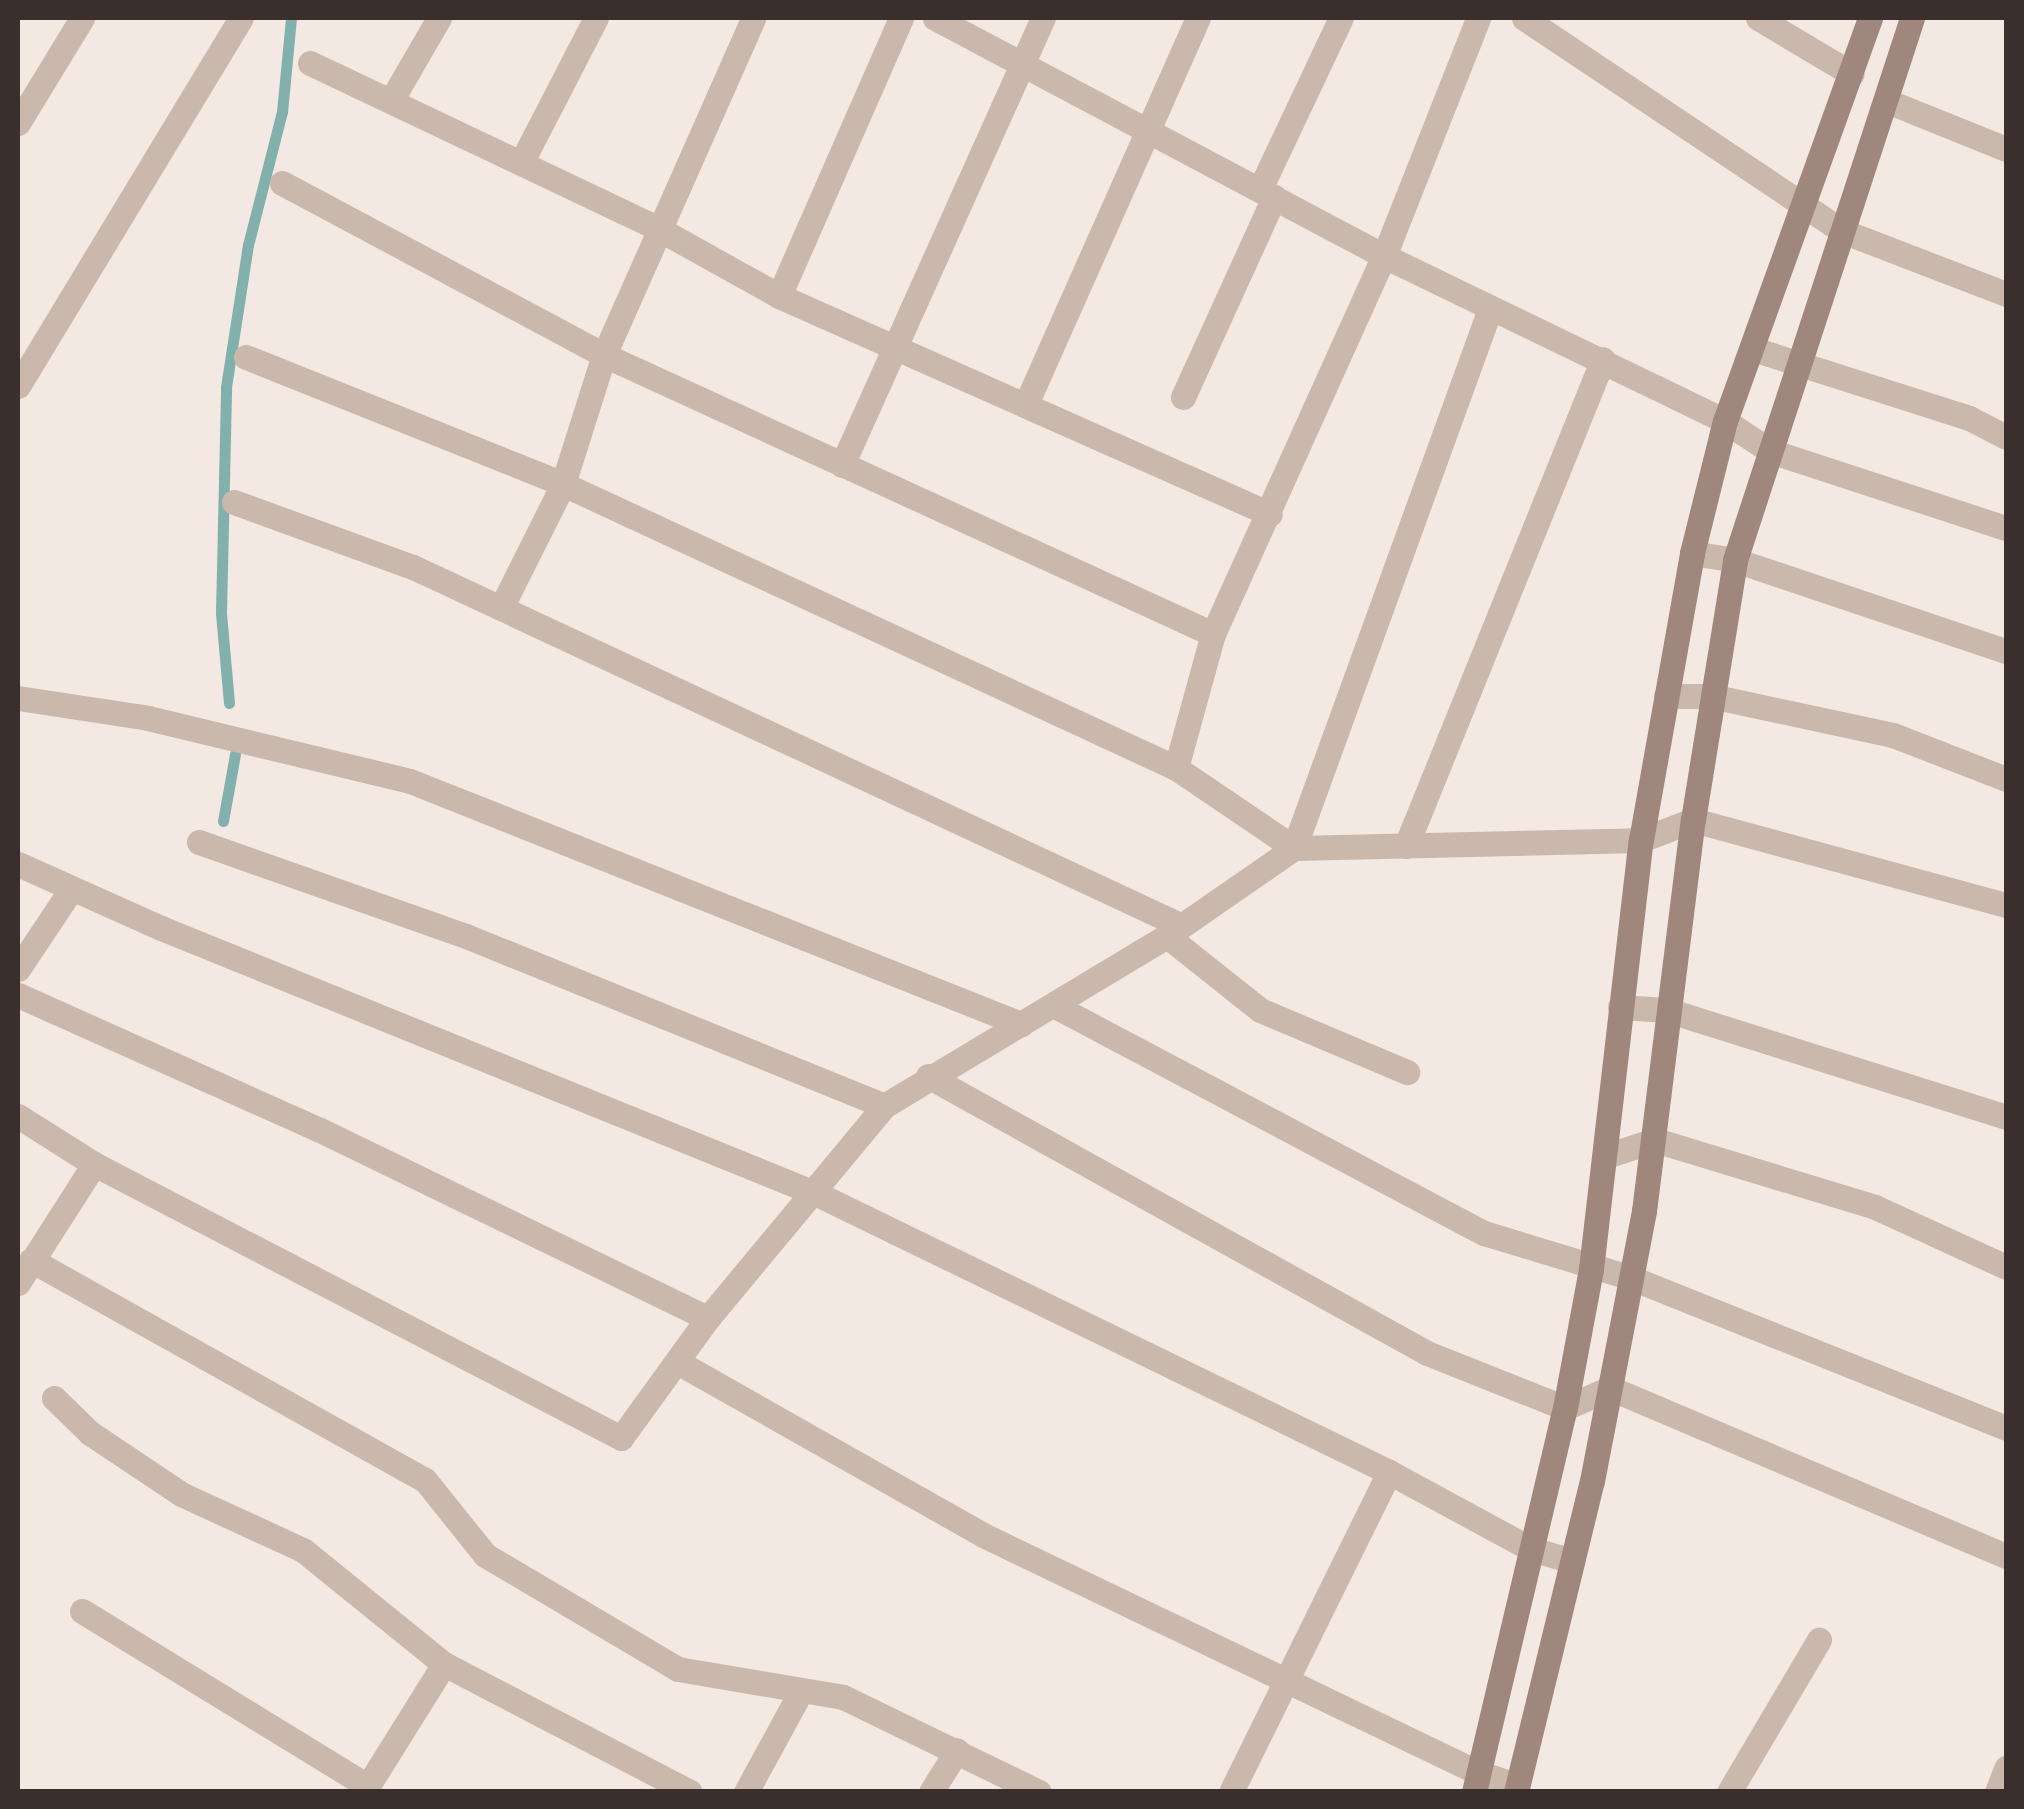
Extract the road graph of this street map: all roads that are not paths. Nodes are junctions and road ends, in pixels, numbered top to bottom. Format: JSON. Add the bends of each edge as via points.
{"nodes":[{"id":1,"x":82,"y":18,"type":"edge"},
{"id":2,"x":241,"y":18,"type":"edge"},
{"id":3,"x":440,"y":18,"type":"edge"},
{"id":4,"x":596,"y":18,"type":"edge"},
{"id":5,"x":753,"y":18,"type":"edge"},
{"id":6,"x":900,"y":18,"type":"edge"},
{"id":7,"x":935,"y":18,"type":"edge"},
{"id":8,"x":1043,"y":18,"type":"edge"},
{"id":9,"x":1198,"y":18,"type":"edge"},
{"id":10,"x":1340,"y":18,"type":"edge"},
{"id":11,"x":1478,"y":18,"type":"edge"},
{"id":12,"x":1524,"y":18,"type":"edge"},
{"id":13,"x":1758,"y":18,"type":"edge"},
{"id":14,"x":1870,"y":18,"type":"edge"},
{"id":15,"x":1912,"y":18,"type":"edge"},
{"id":16,"x":310,"y":64,"type":"dead end"},
{"id":17,"x":1022,"y":66,"type":"junction"},
{"id":18,"x":1852,"y":74,"type":"junction"},
{"id":19,"x":392,"y":98,"type":"junction"},
{"id":20,"x":1887,"y":101,"type":"junction"},
{"id":21,"x":18,"y":123,"type":"edge"},
{"id":22,"x":1146,"y":129,"type":"junction"},
{"id":23,"x":2006,"y":149,"type":"edge"},
{"id":24,"x":521,"y":163,"type":"junction"},
{"id":25,"x":282,"y":183,"type":"dead end"},
{"id":26,"x":1267,"y":193,"type":"junction"},
{"id":27,"x":1805,"y":207,"type":"junction"},
{"id":28,"x":658,"y":228,"type":"junction"},
{"id":29,"x":1842,"y":231,"type":"junction"},
{"id":30,"x":1384,"y":256,"type":"junction"},
{"id":31,"x":2006,"y":294,"type":"edge"},
{"id":32,"x":779,"y":296,"type":"junction"},
{"id":33,"x":1490,"y":309,"type":"junction"},
{"id":34,"x":900,"y":345,"type":"junction"},
{"id":35,"x":1753,"y":349,"type":"junction"},
{"id":36,"x":604,"y":356,"type":"junction"},
{"id":37,"x":246,"y":357,"type":"dead end"},
{"id":38,"x":1603,"y":359,"type":"junction"},
{"id":39,"x":1798,"y":361,"type":"junction"},
{"id":40,"x":18,"y":386,"type":"edge"},
{"id":41,"x":1183,"y":397,"type":"dead end"},
{"id":42,"x":1026,"y":404,"type":"junction"},
{"id":43,"x":1725,"y":422,"type":"junction"},
{"id":44,"x":2006,"y":437,"type":"edge"},
{"id":45,"x":1770,"y":451,"type":"junction"},
{"id":46,"x":842,"y":464,"type":"junction"},
{"id":47,"x":563,"y":484,"type":"junction"},
{"id":48,"x":234,"y":502,"type":"dead end"},
{"id":49,"x":1270,"y":514,"type":"junction"},
{"id":50,"x":2006,"y":528,"type":"edge"},
{"id":51,"x":1692,"y":554,"type":"junction"},
{"id":52,"x":1736,"y":560,"type":"junction"},
{"id":53,"x":501,"y":608,"type":"junction"},
{"id":54,"x":1213,"y":634,"type":"junction"},
{"id":55,"x":2006,"y":651,"type":"edge"},
{"id":56,"x":1666,"y":696,"type":"junction"},
{"id":57,"x":1711,"y":696,"type":"junction"},
{"id":58,"x":18,"y":698,"type":"edge"},
{"id":59,"x":1176,"y":768,"type":"junction"},
{"id":60,"x":2006,"y":779,"type":"edge"},
{"id":61,"x":1693,"y":820,"type":"junction"},
{"id":62,"x":1641,"y":840,"type":"junction"},
{"id":63,"x":199,"y":842,"type":"dead end"},
{"id":64,"x":1406,"y":846,"type":"junction"},
{"id":65,"x":1294,"y":848,"type":"junction"},
{"id":66,"x":18,"y":864,"type":"edge"},
{"id":67,"x":72,"y":888,"type":"junction"},
{"id":68,"x":2006,"y":905,"type":"edge"},
{"id":69,"x":1173,"y":931,"type":"junction"},
{"id":70,"x":18,"y":969,"type":"edge"},
{"id":71,"x":18,"y":995,"type":"edge"},
{"id":72,"x":1053,"y":1005,"type":"junction"},
{"id":73,"x":1620,"y":1008,"type":"junction"},
{"id":74,"x":1668,"y":1010,"type":"junction"},
{"id":75,"x":1021,"y":1024,"type":"junction"},
{"id":76,"x":1407,"y":1072,"type":"dead end"},
{"id":77,"x":928,"y":1076,"type":"junction"},
{"id":78,"x":884,"y":1106,"type":"junction"},
{"id":79,"x":18,"y":1116,"type":"edge"},
{"id":80,"x":2006,"y":1116,"type":"edge"},
{"id":81,"x":1655,"y":1140,"type":"junction"},
{"id":82,"x":1606,"y":1156,"type":"junction"},
{"id":83,"x":94,"y":1164,"type":"junction"},
{"id":84,"x":816,"y":1194,"type":"junction"},
{"id":85,"x":31,"y":1260,"type":"junction"},
{"id":86,"x":2006,"y":1267,"type":"edge"},
{"id":87,"x":1591,"y":1269,"type":"junction"},
{"id":88,"x":1629,"y":1277,"type":"junction"},
{"id":89,"x":18,"y":1283,"type":"edge"},
{"id":90,"x":708,"y":1318,"type":"junction"},
{"id":91,"x":681,"y":1364,"type":"junction"},
{"id":92,"x":1610,"y":1388,"type":"junction"},
{"id":93,"x":54,"y":1398,"type":"dead end"},
{"id":94,"x":1565,"y":1408,"type":"junction"},
{"id":95,"x":2006,"y":1428,"type":"edge"},
{"id":96,"x":1389,"y":1472,"type":"junction"},
{"id":97,"x":1531,"y":1549,"type":"junction"},
{"id":98,"x":2006,"y":1556,"type":"edge"},
{"id":99,"x":1572,"y":1561,"type":"junction"},
{"id":100,"x":82,"y":1611,"type":"dead end"},
{"id":101,"x":1819,"y":1640,"type":"dead end"},
{"id":102,"x":444,"y":1664,"type":"junction"},
{"id":103,"x":1284,"y":1675,"type":"junction"},
{"id":104,"x":800,"y":1691,"type":"junction"},
{"id":105,"x":957,"y":1750,"type":"junction"},
{"id":106,"x":2006,"y":1768,"type":"edge"},
{"id":107,"x":1476,"y":1782,"type":"edge"},
{"id":108,"x":1516,"y":1788,"type":"edge"},
{"id":109,"x":366,"y":1789,"type":"edge"},
{"id":110,"x":690,"y":1792,"type":"edge"},
{"id":111,"x":746,"y":1792,"type":"edge"},
{"id":112,"x":930,"y":1792,"type":"edge"},
{"id":113,"x":1039,"y":1792,"type":"edge"},
{"id":114,"x":1231,"y":1792,"type":"edge"},
{"id":115,"x":1730,"y":1792,"type":"edge"},
{"id":116,"x":1997,"y":1792,"type":"edge"}],
"edges":[{"from":1,"to":21,"type":"street"},
{"from":2,"to":40,"type":"street"},
{"from":3,"to":19,"type":"street"},
{"from":4,"to":24,"type":"street"},
{"from":5,"to":28,"type":"street"},
{"from":6,"to":32,"type":"street"},
{"from":7,"to":17,"type":"street"},
{"from":8,"to":17,"type":"street"},
{"from":9,"to":22,"type":"street"},
{"from":10,"to":26,"type":"street"},
{"from":11,"to":30,"type":"street"},
{"from":12,"to":27,"type":"street"},
{"from":13,"to":18,"type":"street"},
{"from":14,"to":18,"type":"main road"},
{"from":15,"to":20,"type":"main road"},
{"from":16,"to":19,"type":"street"},
{"from":17,"to":22,"type":"street"},
{"from":17,"to":34,"type":"street"},
{"from":18,"to":27,"type":"main road"},
{"from":19,"to":24,"type":"street"},
{"from":20,"to":23,"type":"street"},
{"from":20,"to":29,"type":"main road"},
{"from":22,"to":26,"type":"street"},
{"from":22,"to":42,"type":"street"},
{"from":24,"to":28,"type":"street"},
{"from":25,"to":36,"type":"street"},
{"from":26,"to":30,"type":"street"},
{"from":26,"to":41,"type":"street"},
{"from":27,"to":29,"type":"street"},
{"from":27,"to":35,"type":"main road"},
{"from":28,"to":32,"type":"street"},
{"from":28,"to":36,"type":"street"},
{"from":29,"to":31,"type":"street"},
{"from":29,"to":39,"type":"main road"},
{"from":30,"to":33,"type":"street"},
{"from":30,"to":49,"type":"street"},
{"from":32,"to":34,"type":"street"},
{"from":33,"to":38,"type":"street"},
{"from":33,"to":65,"type":"street"},
{"from":34,"to":42,"type":"street"},
{"from":34,"to":46,"type":"street"},
{"from":35,"to":39,"type":"street"},
{"from":35,"to":43,"type":"main road"},
{"from":36,"to":46,"type":"street"},
{"from":36,"to":47,"type":"street"},
{"from":37,"to":47,"type":"street"},
{"from":38,"to":43,"type":"street"},
{"from":38,"to":64,"type":"street"},
{"from":39,"to":44,"type":"street","via":[[1970,418]]},
{"from":39,"to":45,"type":"main road"},
{"from":42,"to":49,"type":"street"},
{"from":43,"to":45,"type":"street"},
{"from":43,"to":51,"type":"main road"},
{"from":45,"to":50,"type":"street"},
{"from":45,"to":52,"type":"main road"},
{"from":46,"to":54,"type":"street"},
{"from":47,"to":53,"type":"street"},
{"from":47,"to":59,"type":"street"},
{"from":48,"to":53,"type":"street","via":[[412,567]]},
{"from":49,"to":54,"type":"street"},
{"from":51,"to":52,"type":"street"},
{"from":51,"to":56,"type":"main road"},
{"from":52,"to":55,"type":"street"},
{"from":52,"to":57,"type":"main road"},
{"from":53,"to":69,"type":"street"},
{"from":54,"to":59,"type":"street"},
{"from":56,"to":57,"type":"street"},
{"from":56,"to":62,"type":"main road"},
{"from":57,"to":60,"type":"street","via":[[1893,734]]},
{"from":57,"to":61,"type":"main road"},
{"from":58,"to":75,"type":"street","via":[[148,718],[410,781]]},
{"from":59,"to":65,"type":"street"},
{"from":61,"to":62,"type":"street"},
{"from":61,"to":68,"type":"street"},
{"from":61,"to":74,"type":"main road"},
{"from":62,"to":64,"type":"street"},
{"from":62,"to":73,"type":"main road"},
{"from":63,"to":78,"type":"street","via":[[466,936]]},
{"from":64,"to":65,"type":"street"},
{"from":65,"to":69,"type":"street"},
{"from":66,"to":67,"type":"street"},
{"from":67,"to":70,"type":"street"},
{"from":67,"to":84,"type":"street"},
{"from":69,"to":72,"type":"street"},
{"from":69,"to":76,"type":"street","via":[[1260,1010]]},
{"from":71,"to":90,"type":"street","via":[[318,1129]]},
{"from":72,"to":75,"type":"street"},
{"from":72,"to":87,"type":"street","via":[[1484,1233]]},
{"from":73,"to":74,"type":"street"},
{"from":73,"to":82,"type":"main road"},
{"from":74,"to":80,"type":"street"},
{"from":74,"to":81,"type":"main road"},
{"from":75,"to":77,"type":"street"},
{"from":77,"to":78,"type":"street"},
{"from":77,"to":94,"type":"street","via":[[1426,1353]]},
{"from":78,"to":84,"type":"street"},
{"from":79,"to":83,"type":"street"},
{"from":81,"to":82,"type":"street"},
{"from":81,"to":86,"type":"street","via":[[1876,1207]]},
{"from":81,"to":88,"type":"main road"},
{"from":82,"to":87,"type":"main road"},
{"from":83,"to":85,"type":"street"},
{"from":83,"to":91,"type":"street","via":[[621,1438]]},
{"from":84,"to":90,"type":"street"},
{"from":84,"to":96,"type":"street"},
{"from":85,"to":89,"type":"street"},
{"from":85,"to":104,"type":"street","via":[[425,1480],[485,1555],[678,1669]]},
{"from":87,"to":88,"type":"street"},
{"from":87,"to":94,"type":"main road"},
{"from":88,"to":92,"type":"main road"},
{"from":88,"to":95,"type":"street"},
{"from":90,"to":91,"type":"street"},
{"from":91,"to":103,"type":"street","via":[[983,1536]]},
{"from":92,"to":94,"type":"street"},
{"from":92,"to":98,"type":"street"},
{"from":92,"to":99,"type":"main road"},
{"from":93,"to":102,"type":"street","via":[[90,1432],[181,1494],[304,1550]]},
{"from":94,"to":97,"type":"main road"},
{"from":96,"to":97,"type":"street"},
{"from":96,"to":103,"type":"street"},
{"from":97,"to":99,"type":"street"},
{"from":97,"to":107,"type":"main road"},
{"from":99,"to":108,"type":"main road"},
{"from":100,"to":109,"type":"street"},
{"from":101,"to":115,"type":"street"},
{"from":102,"to":109,"type":"street"},
{"from":102,"to":110,"type":"street"},
{"from":103,"to":107,"type":"street"},
{"from":103,"to":114,"type":"street"},
{"from":104,"to":105,"type":"street","via":[[843,1697]]},
{"from":104,"to":111,"type":"street"},
{"from":105,"to":112,"type":"street"},
{"from":105,"to":113,"type":"street"},
{"from":106,"to":116,"type":"street"},
{"from":107,"to":108,"type":"street"}]}
